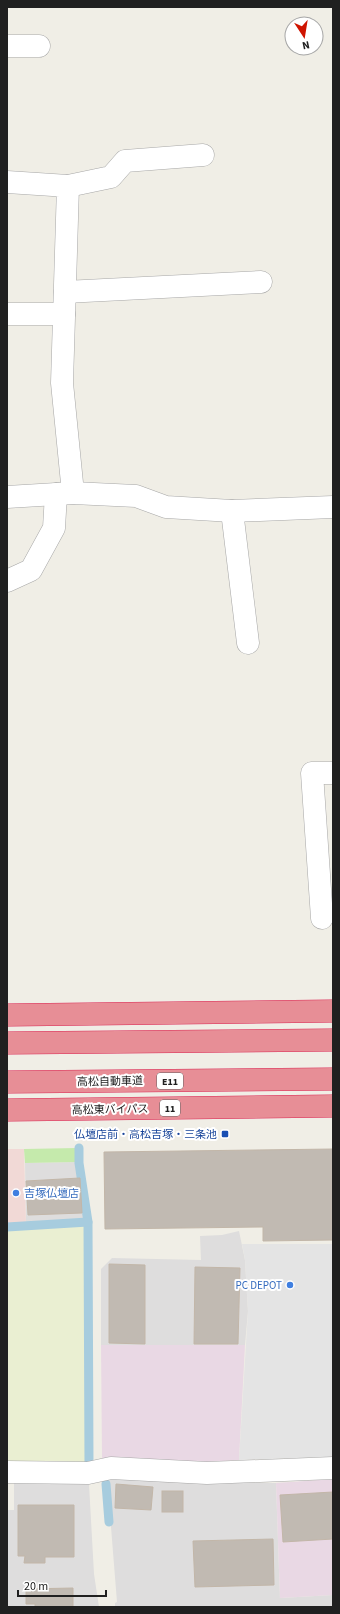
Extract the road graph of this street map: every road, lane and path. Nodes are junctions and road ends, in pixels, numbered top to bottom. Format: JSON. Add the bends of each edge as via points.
{"nodes":[{"id":1,"x":7,"y":46,"type":"edge"},
{"id":2,"x":39,"y":46,"type":"dead end"},
{"id":3,"x":203,"y":155,"type":"dead end"},
{"id":4,"x":7,"y":182,"type":"edge"},
{"id":5,"x":68,"y":186,"type":"junction"},
{"id":6,"x":261,"y":282,"type":"dead end"},
{"id":7,"x":65,"y":292,"type":"junction"},
{"id":8,"x":7,"y":314,"type":"edge"},
{"id":9,"x":64,"y":314,"type":"junction"},
{"id":10,"x":64,"y":494,"type":"junction"},
{"id":11,"x":7,"y":497,"type":"edge"},
{"id":12,"x":333,"y":507,"type":"edge"},
{"id":13,"x":232,"y":511,"type":"junction"},
{"id":14,"x":7,"y":581,"type":"edge"},
{"id":15,"x":248,"y":643,"type":"dead end"},
{"id":16,"x":333,"y":773,"type":"edge"},
{"id":17,"x":322,"y":918,"type":"dead end"},
{"id":18,"x":333,"y":1011,"type":"edge"},
{"id":19,"x":7,"y":1015,"type":"edge"},
{"id":20,"x":333,"y":1040,"type":"edge"},
{"id":21,"x":7,"y":1043,"type":"edge"},
{"id":22,"x":333,"y":1079,"type":"edge"},
{"id":23,"x":7,"y":1082,"type":"edge"},
{"id":24,"x":333,"y":1106,"type":"edge"},
{"id":25,"x":7,"y":1110,"type":"edge"},
{"id":26,"x":333,"y":1468,"type":"edge"},
{"id":27,"x":7,"y":1472,"type":"edge"}],
"edges":[{"from":1,"to":2,"type":"street"},
{"from":3,"to":5,"type":"street","via":[[125,162],[110,177]]},
{"from":4,"to":5,"type":"street"},
{"from":5,"to":7,"type":"street"},
{"from":6,"to":7,"type":"street"},
{"from":7,"to":9,"type":"street"},
{"from":8,"to":9,"type":"street"},
{"from":9,"to":10,"type":"street"},
{"from":10,"to":11,"type":"street"},
{"from":10,"to":13,"type":"street","via":[[136,496],[166,507]]},
{"from":10,"to":14,"type":"street","via":[[54,528],[31,570]]},
{"from":12,"to":13,"type":"street"},
{"from":13,"to":15,"type":"street"},
{"from":16,"to":17,"type":"street","via":[[312,773]]},
{"from":18,"to":19,"type":"highway"},
{"from":20,"to":21,"type":"highway"},
{"from":22,"to":23,"type":"highway","name":"高松自動車道","number":"E11"},
{"from":24,"to":25,"type":"highway","name":"高松東バイパス","number":"11"},
{"from":26,"to":27,"type":"street","via":[[207,1473],[111,1468],[88,1473]]}]}
